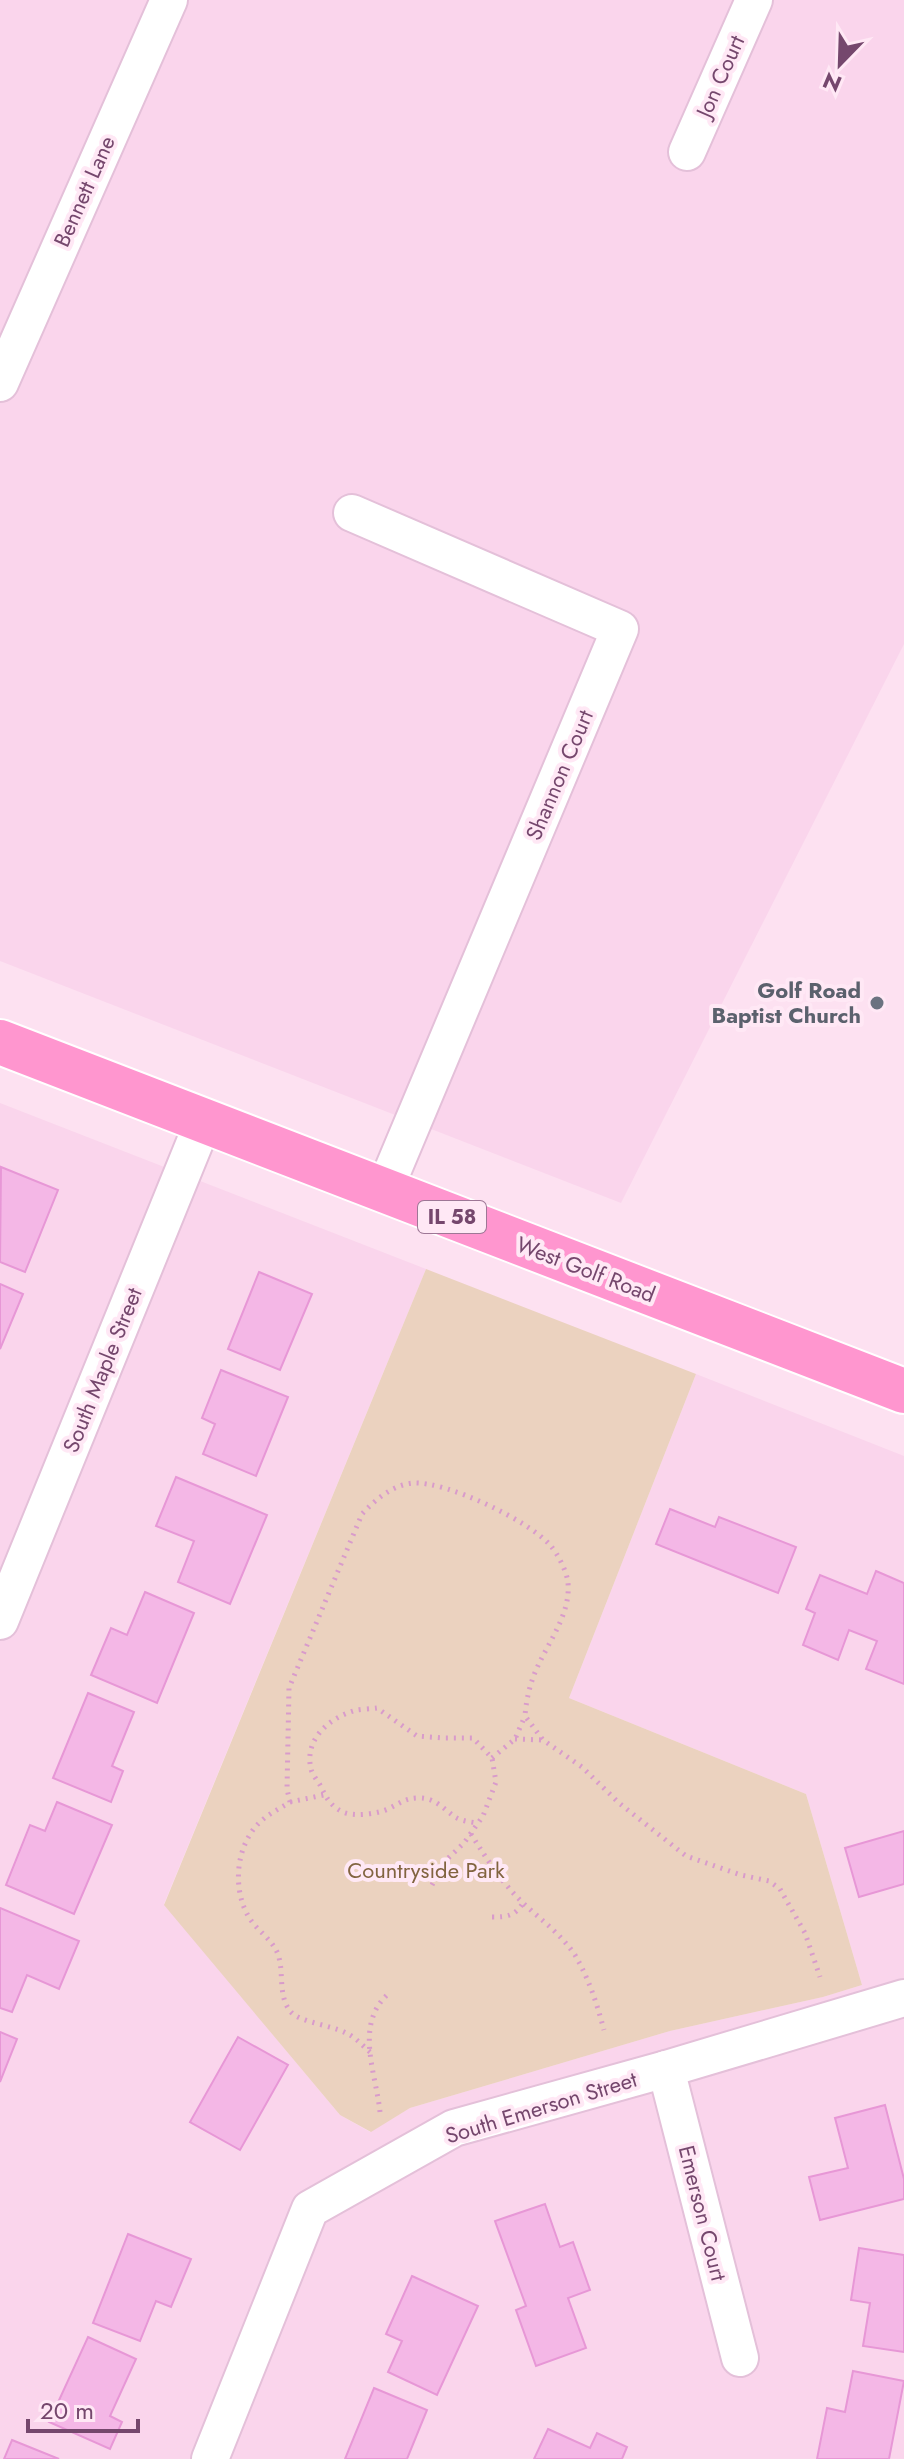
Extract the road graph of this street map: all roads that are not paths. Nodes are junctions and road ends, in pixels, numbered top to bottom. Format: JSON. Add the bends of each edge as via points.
{"nodes":[{"id":1,"x":169,"y":0,"type":"edge"},
{"id":2,"x":754,"y":0,"type":"edge"},
{"id":3,"x":687,"y":152,"type":"dead end"},
{"id":4,"x":0,"y":383,"type":"edge"},
{"id":5,"x":352,"y":513,"type":"dead end"},
{"id":6,"x":0,"y":1042,"type":"edge"},
{"id":7,"x":204,"y":1120,"type":"junction"},
{"id":8,"x":384,"y":1191,"type":"junction"},
{"id":9,"x":904,"y":1391,"type":"edge"},
{"id":10,"x":0,"y":1621,"type":"edge"},
{"id":11,"x":904,"y":1998,"type":"edge"},
{"id":12,"x":666,"y":2069,"type":"junction"},
{"id":13,"x":740,"y":2358,"type":"dead end"},
{"id":14,"x":210,"y":2459,"type":"edge"}],
"edges":[{"from":1,"to":4,"type":"street","name":"Bennett Lane"},
{"from":2,"to":3,"type":"street","name":"Jon Court"},
{"from":5,"to":8,"type":"street","name":"Shannon Court","via":[[620,629]]},
{"from":6,"to":7,"type":"main road","name":"West Golf Road","number":"IL 58"},
{"from":7,"to":8,"type":"main road","name":"West Golf Road","number":"IL 58"},
{"from":7,"to":10,"type":"street","name":"South Maple Street"},
{"from":8,"to":9,"type":"main road","name":"West Golf Road","number":"IL 58"},
{"from":11,"to":12,"type":"street","name":"South Emerson Street"},
{"from":12,"to":13,"type":"street","name":"Emerson Court"},
{"from":12,"to":14,"type":"street","name":"South Emerson Street","via":[[454,2128],[310,2209]]}]}
